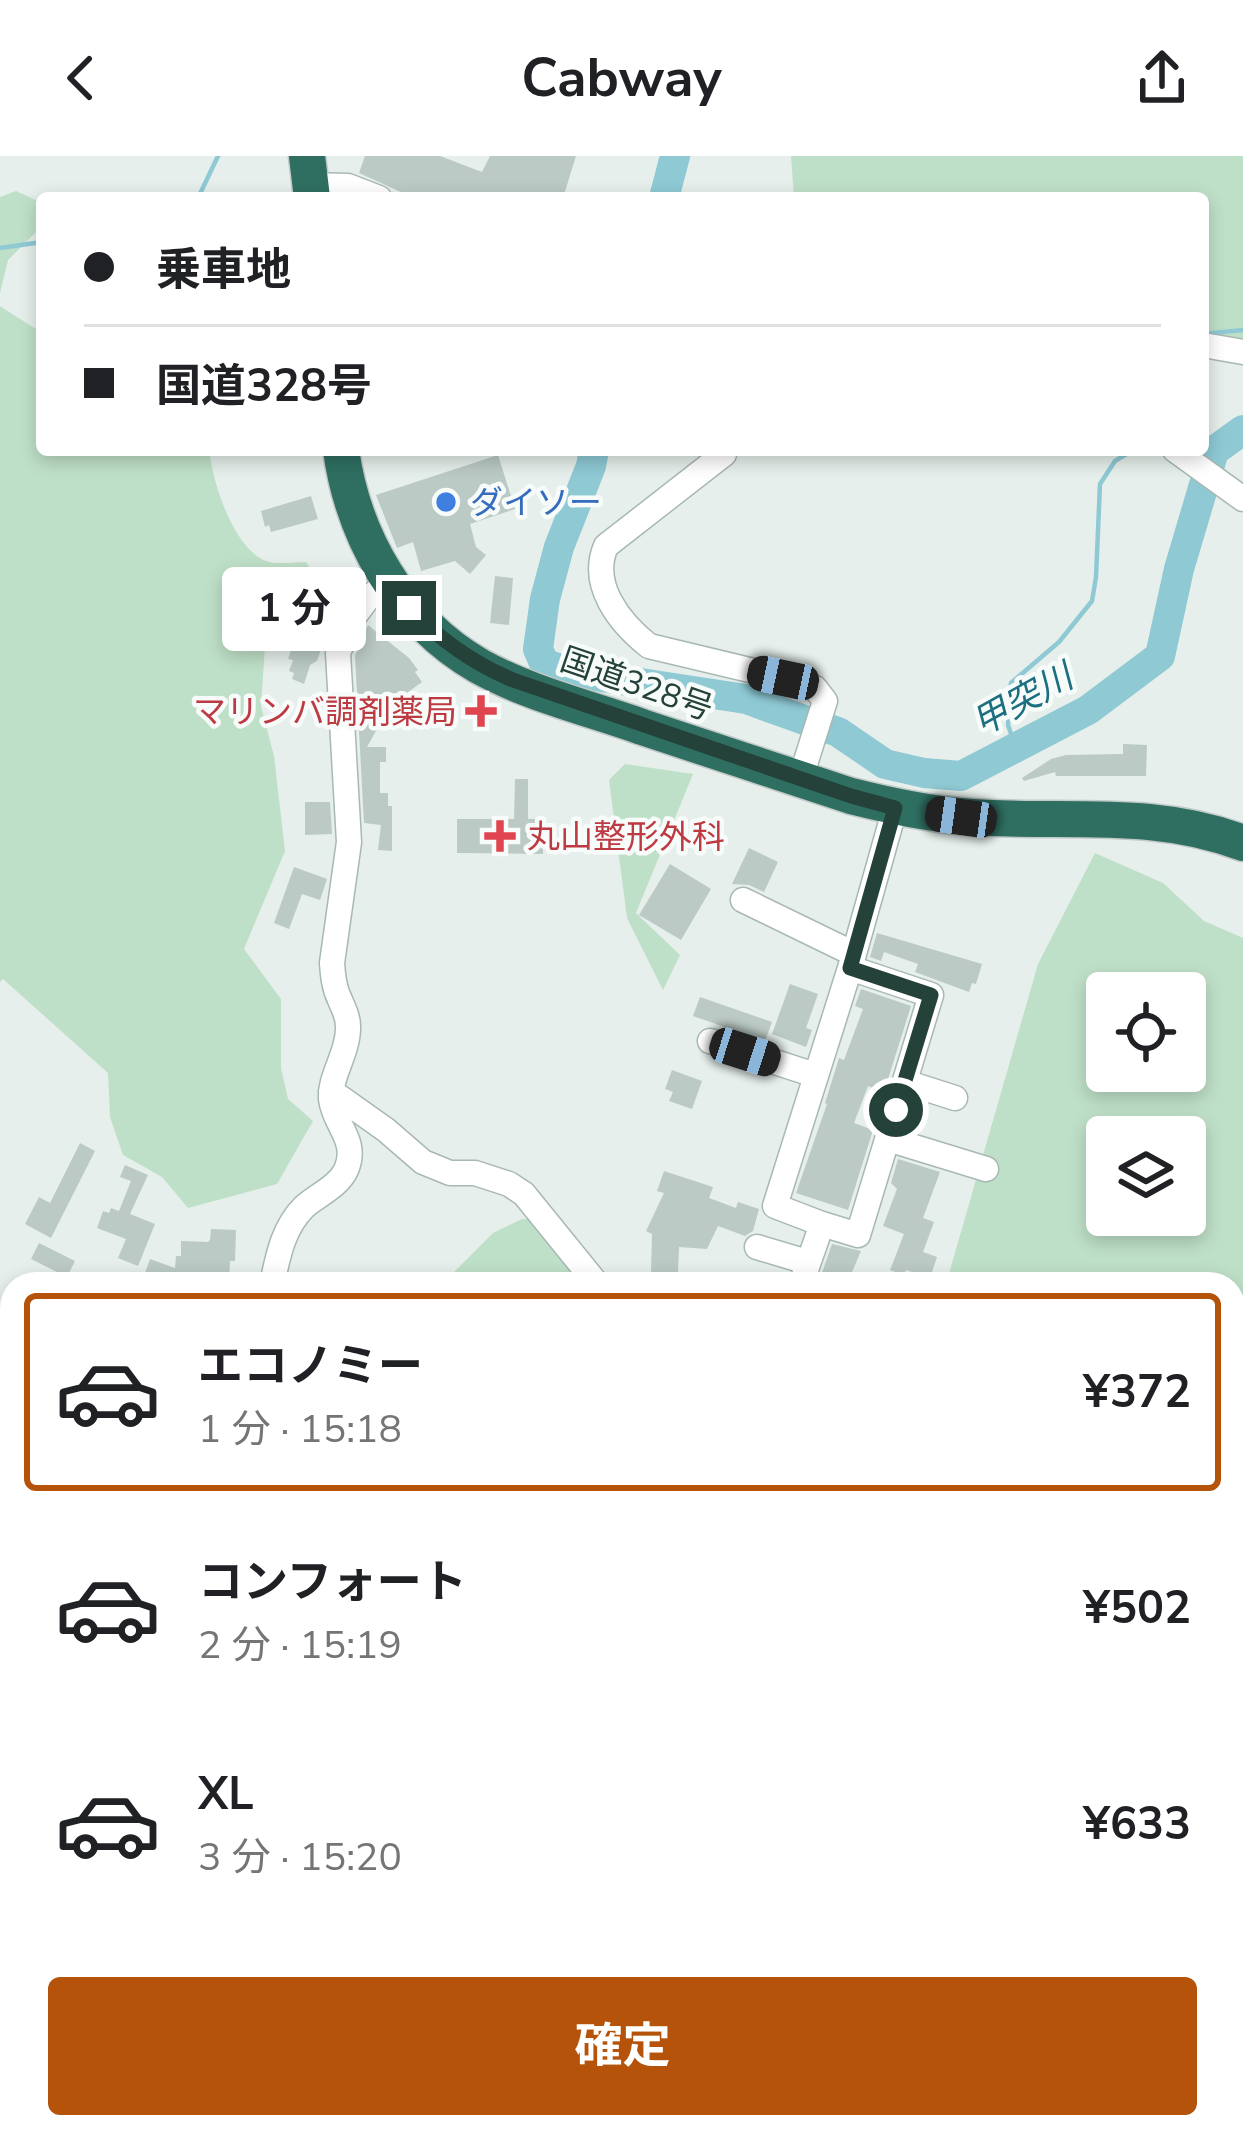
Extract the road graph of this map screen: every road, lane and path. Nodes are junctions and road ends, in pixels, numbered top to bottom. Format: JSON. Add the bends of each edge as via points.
{"nodes":[{"id":1,"x":310,"y":180,"type":"edge"},
{"id":2,"x":364,"y":192,"type":"edge"},
{"id":3,"x":1209,"y":346,"type":"edge"},
{"id":4,"x":1243,"y":352,"type":"edge"},
{"id":5,"x":342,"y":456,"type":"edge"},
{"id":6,"x":721,"y":456,"type":"edge"},
{"id":7,"x":1182,"y":456,"type":"edge"},
{"id":8,"x":1239,"y":496,"type":"edge"},
{"id":9,"x":391,"y":581,"type":"junction"},
{"id":10,"x":802,"y":773,"type":"junction"},
{"id":11,"x":895,"y":808,"type":"junction"},
{"id":12,"x":1243,"y":843,"type":"edge"},
{"id":13,"x":742,"y":900,"type":"dead end"},
{"id":14,"x":852,"y":961,"type":"junction"},
{"id":15,"x":710,"y":1041,"type":"dead end"},
{"id":16,"x":815,"y":1075,"type":"junction"},
{"id":17,"x":905,"y":1082,"type":"junction"},
{"id":18,"x":332,"y":1091,"type":"junction"},
{"id":19,"x":955,"y":1098,"type":"dead end"},
{"id":20,"x":888,"y":1139,"type":"junction"},
{"id":21,"x":986,"y":1168,"type":"dead end"},
{"id":22,"x":822,"y":1224,"type":"junction"},
{"id":23,"x":758,"y":1247,"type":"dead end"},
{"id":24,"x":275,"y":1272,"type":"edge"},
{"id":25,"x":586,"y":1272,"type":"edge"},
{"id":26,"x":802,"y":1272,"type":"edge"},
{"id":27,"x":804,"y":1272,"type":"edge"}],
"edges":[{"from":1,"to":2,"type":"street"},
{"from":3,"to":4,"type":"street"},
{"from":5,"to":9,"type":"highway","name":"国道328号","via":[[357,518]]},
{"from":6,"to":10,"type":"street","via":[[606,546],[601,566],[610,600],[649,646],[815,688],[825,700]]},
{"from":7,"to":8,"type":"street"},
{"from":9,"to":10,"type":"highway","name":"国道328号","via":[[431,630],[481,667]]},
{"from":9,"to":18,"type":"street","via":[[353,618],[338,653],[349,842],[332,963],[348,1025]]},
{"from":10,"to":11,"type":"highway","name":"国道328号"},
{"from":11,"to":12,"type":"highway","name":"国道328号","via":[[1182,825]]},
{"from":11,"to":14,"type":"street"},
{"from":13,"to":14,"type":"street"},
{"from":14,"to":16,"type":"street"},
{"from":14,"to":17,"type":"street","via":[[931,995]]},
{"from":15,"to":16,"type":"street"},
{"from":16,"to":22,"type":"street","via":[[775,1206]]},
{"from":17,"to":19,"type":"street"},
{"from":17,"to":20,"type":"street"},
{"from":18,"to":24,"type":"street","via":[[349,1140],[346,1170],[289,1227]]},
{"from":18,"to":25,"type":"street","via":[[423,1162],[524,1194]]},
{"from":20,"to":21,"type":"street"},
{"from":20,"to":22,"type":"street","via":[[858,1235]]},
{"from":22,"to":27,"type":"street"},
{"from":23,"to":26,"type":"street"}]}
